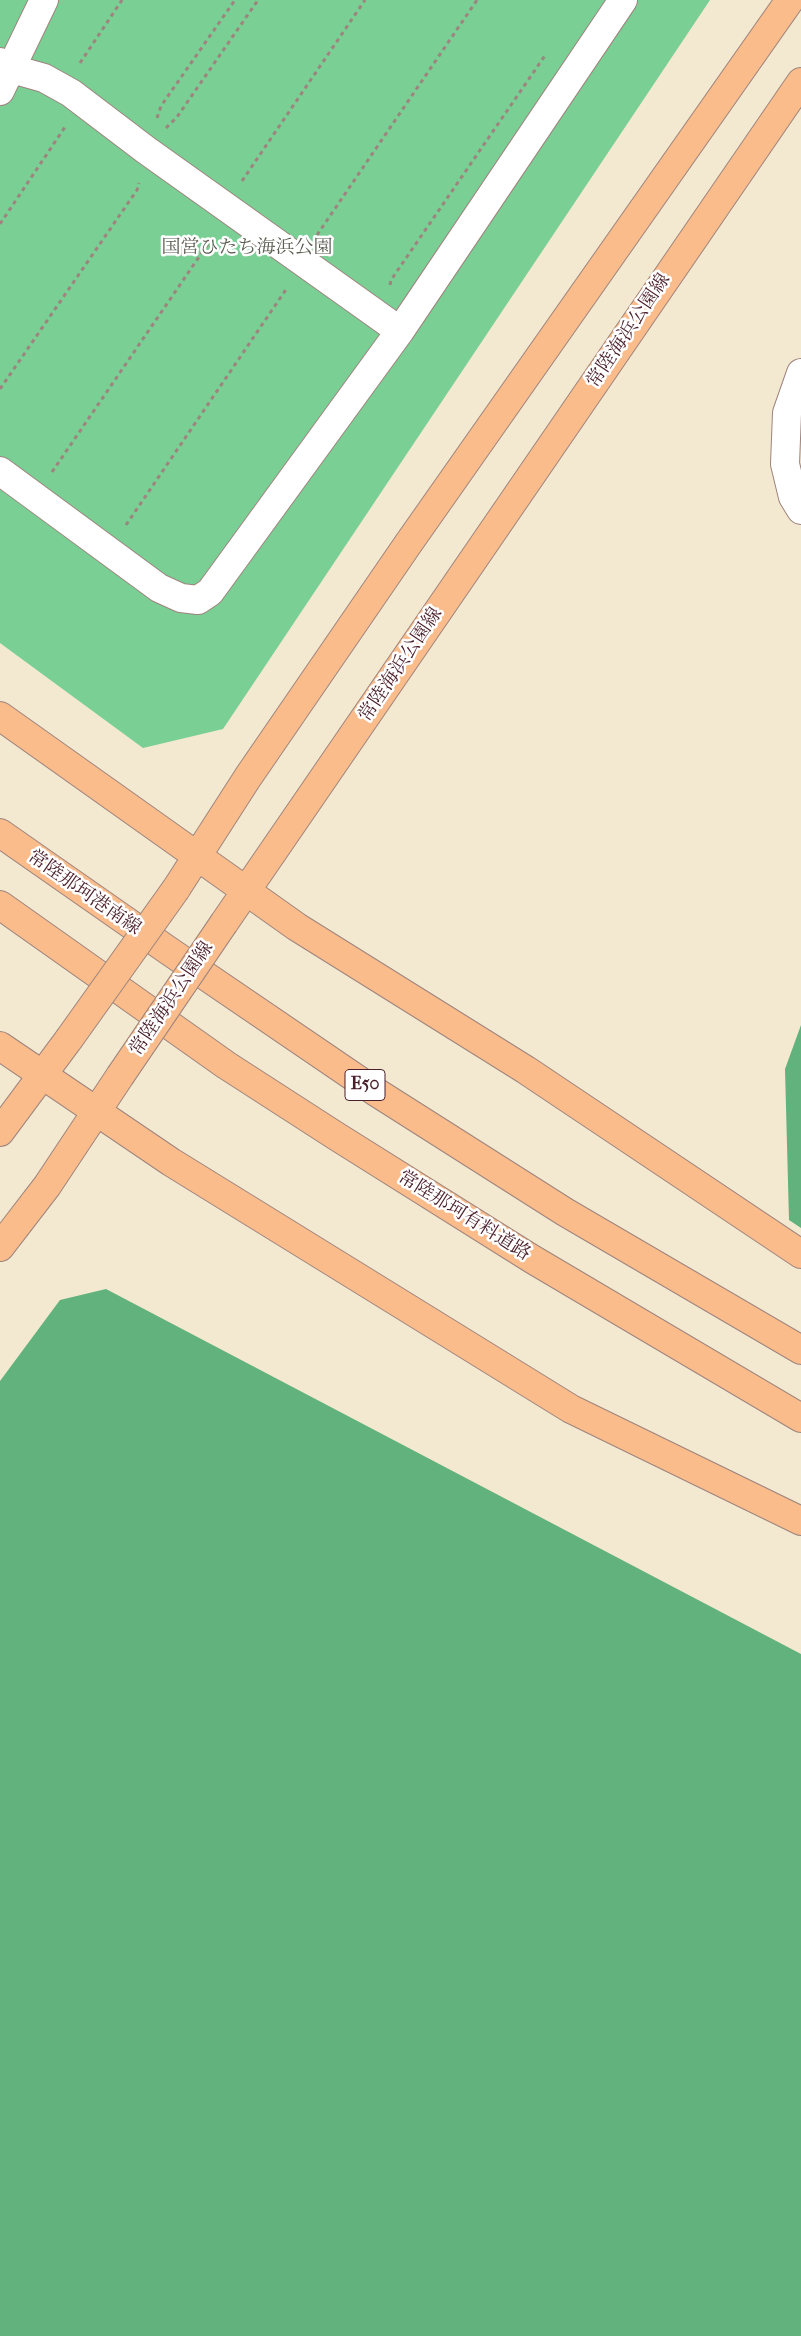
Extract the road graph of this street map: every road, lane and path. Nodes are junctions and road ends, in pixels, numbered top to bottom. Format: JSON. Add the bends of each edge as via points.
{"nodes":[{"id":1,"x":44,"y":0,"type":"edge"},
{"id":2,"x":235,"y":0,"type":"edge"},
{"id":3,"x":258,"y":0,"type":"edge"},
{"id":4,"x":365,"y":0,"type":"edge"},
{"id":5,"x":790,"y":0,"type":"edge"},
{"id":6,"x":615,"y":3,"type":"edge"},
{"id":7,"x":4,"y":74,"type":"edge"},
{"id":8,"x":801,"y":82,"type":"edge"},
{"id":9,"x":146,"y":150,"type":"junction"},
{"id":10,"x":225,"y":205,"type":"junction"},
{"id":11,"x":400,"y":330,"type":"junction"},
{"id":12,"x":801,"y":372,"type":"edge"},
{"id":13,"x":0,"y":390,"type":"edge"},
{"id":14,"x":0,"y":471,"type":"edge"},
{"id":15,"x":35,"y":496,"type":"junction"},
{"id":16,"x":801,"y":510,"type":"edge"},
{"id":17,"x":0,"y":716,"type":"edge"},
{"id":18,"x":0,"y":833,"type":"edge"},
{"id":19,"x":196,"y":857,"type":"junction"},
{"id":20,"x":246,"y":890,"type":"junction"},
{"id":21,"x":0,"y":905,"type":"edge"},
{"id":22,"x":0,"y":1046,"type":"edge"},
{"id":23,"x":42,"y":1076,"type":"junction"},
{"id":24,"x":98,"y":1113,"type":"junction"},
{"id":25,"x":0,"y":1132,"type":"edge"},
{"id":26,"x":0,"y":1247,"type":"edge"},
{"id":27,"x":801,"y":1254,"type":"edge"},
{"id":28,"x":801,"y":1350,"type":"edge"},
{"id":29,"x":801,"y":1418,"type":"edge"},
{"id":30,"x":801,"y":1521,"type":"edge"}],
"edges":[{"from":1,"to":7,"type":"lane"},
{"from":2,"to":9,"type":"path","via":[[161,106]]},
{"from":3,"to":9,"type":"path","via":[[177,117]]},
{"from":4,"to":10,"type":"path"},
{"from":5,"to":19,"type":"main road","via":[[408,544]]},
{"from":6,"to":11,"type":"lane"},
{"from":7,"to":9,"type":"lane","via":[[44,78],[71,93]]},
{"from":8,"to":20,"type":"main road","name":"常陸海浜公園線"},
{"from":9,"to":10,"type":"lane"},
{"from":9,"to":13,"type":"path","via":[[137,190]]},
{"from":10,"to":11,"type":"lane"},
{"from":10,"to":15,"type":"path","via":[[213,237]]},
{"from":11,"to":15,"type":"lane","via":[[210,592],[198,600],[181,598],[159,588]]},
{"from":12,"to":16,"type":"lane","via":[[787,413],[785,464],[793,497]]},
{"from":14,"to":15,"type":"lane"},
{"from":17,"to":19,"type":"main road"},
{"from":18,"to":28,"type":"main road","name":"常陸那珂港南線","number":"E50","via":[[376,1092],[565,1212]]},
{"from":19,"to":20,"type":"main road"},
{"from":19,"to":23,"type":"main road","bridge":true},
{"from":20,"to":24,"type":"main road","name":"常陸海浜公園線","bridge":true},
{"from":20,"to":27,"type":"main road","via":[[297,927],[526,1070]]},
{"from":21,"to":29,"type":"main road","name":"常陸那珂有料道路","via":[[226,1065],[336,1136],[532,1259]]},
{"from":22,"to":23,"type":"main road"},
{"from":23,"to":24,"type":"main road"},
{"from":23,"to":25,"type":"main road"},
{"from":24,"to":26,"type":"main road","name":"常陸海浜公園線"},
{"from":24,"to":30,"type":"main road","via":[[170,1162],[571,1409]]}]}
